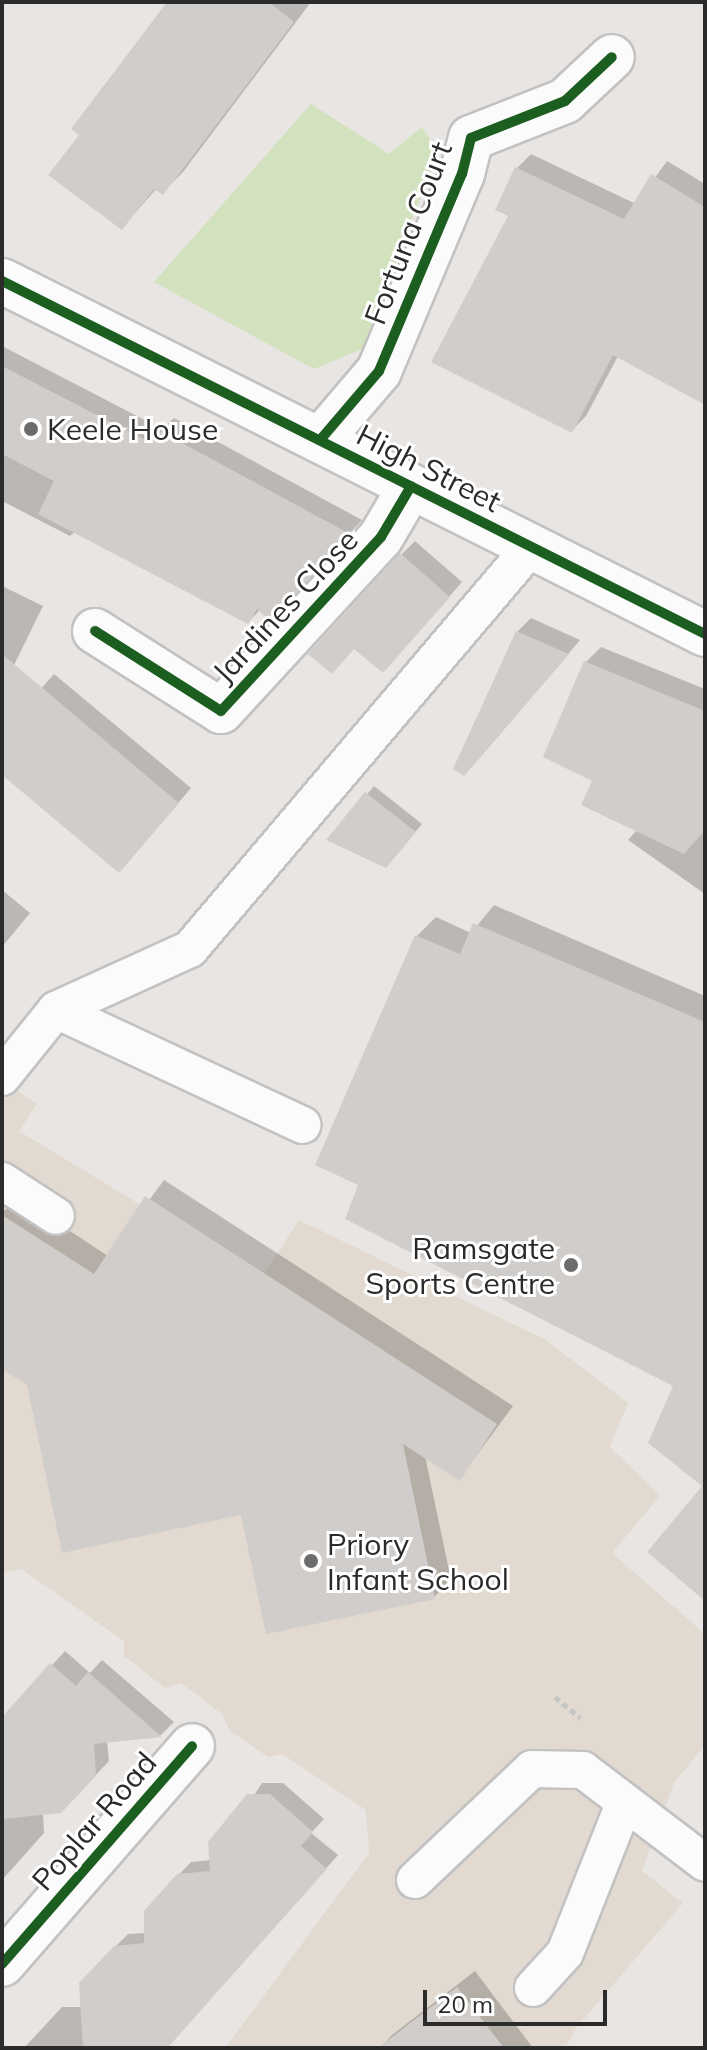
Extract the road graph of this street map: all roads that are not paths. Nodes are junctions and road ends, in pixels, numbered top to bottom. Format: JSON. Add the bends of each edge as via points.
{"nodes":[{"id":1,"x":612,"y":57,"type":"dead end"},
{"id":2,"x":2,"y":281,"type":"edge"},
{"id":3,"x":321,"y":439,"type":"junction"},
{"id":4,"x":411,"y":486,"type":"junction"},
{"id":5,"x":531,"y":547,"type":"junction"},
{"id":6,"x":95,"y":631,"type":"dead end"},
{"id":7,"x":705,"y":634,"type":"edge"},
{"id":8,"x":56,"y":1010,"type":"junction"},
{"id":9,"x":2,"y":1077,"type":"edge"},
{"id":10,"x":303,"y":1125,"type":"dead end"},
{"id":11,"x":2,"y":1181,"type":"edge"},
{"id":12,"x":56,"y":1216,"type":"dead end"},
{"id":13,"x":192,"y":1746,"type":"dead end"},
{"id":14,"x":624,"y":1804,"type":"junction"},
{"id":15,"x":705,"y":1863,"type":"edge"},
{"id":16,"x":415,"y":1880,"type":"dead end"},
{"id":17,"x":2,"y":1964,"type":"edge"},
{"id":18,"x":533,"y":1988,"type":"dead end"}],
"edges":[{"from":1,"to":3,"type":"street","name":"Fortuna Court","via":[[565,101],[471,138],[462,174],[379,371]]},
{"from":2,"to":3,"type":"street","name":"High Street"},
{"from":3,"to":4,"type":"street","name":"High Street"},
{"from":4,"to":5,"type":"street","name":"High Street"},
{"from":4,"to":6,"type":"street","name":"Jardines Close","via":[[381,537],[221,711]]},
{"from":5,"to":7,"type":"street","name":"High Street"},
{"from":5,"to":8,"type":"lane","via":[[190,949]]},
{"from":8,"to":9,"type":"lane"},
{"from":8,"to":10,"type":"lane"},
{"from":11,"to":12,"type":"lane"},
{"from":13,"to":17,"type":"street","name":"Poplar Road"},
{"from":14,"to":15,"type":"lane"},
{"from":14,"to":16,"type":"lane","via":[[583,1770],[532,1769]]},
{"from":14,"to":18,"type":"lane","via":[[565,1953]]}]}
